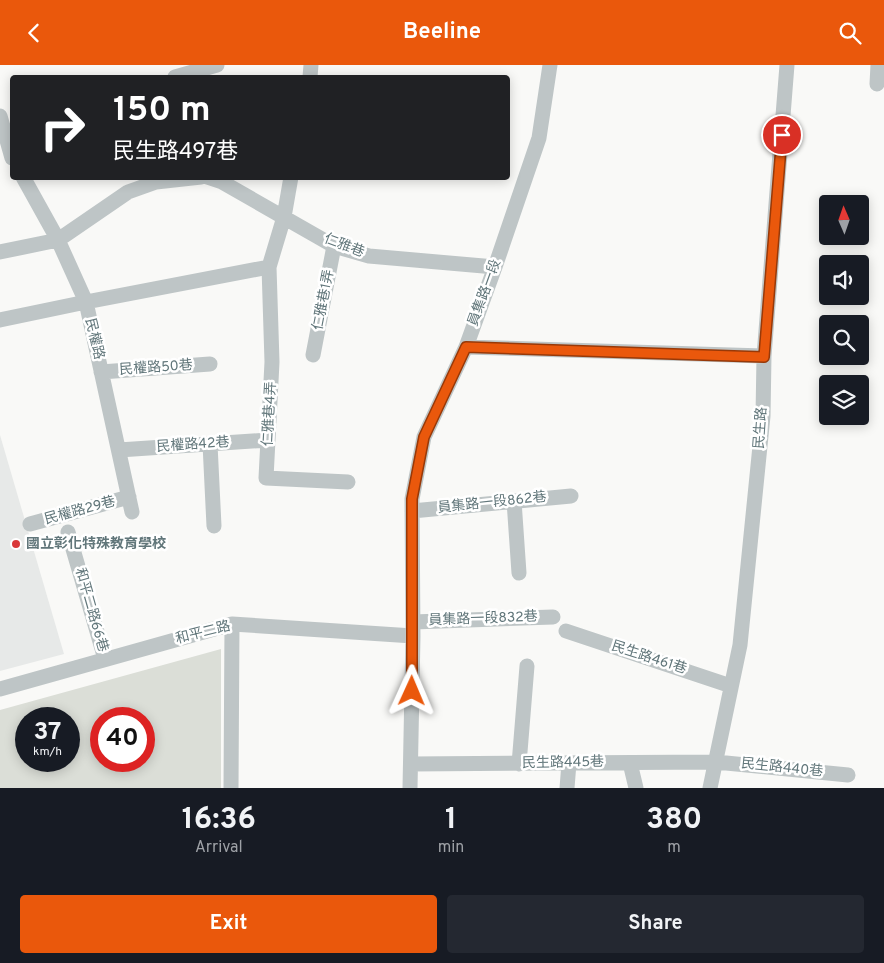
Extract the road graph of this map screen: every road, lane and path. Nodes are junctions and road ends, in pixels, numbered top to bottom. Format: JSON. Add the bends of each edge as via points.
{"nodes":[{"id":1,"x":217,"y":65,"type":"edge"},
{"id":2,"x":550,"y":65,"type":"edge"},
{"id":3,"x":787,"y":65,"type":"edge"},
{"id":4,"x":878,"y":65,"type":"edge"},
{"id":5,"x":183,"y":75,"type":"edge"},
{"id":6,"x":877,"y":84,"type":"dead end"},
{"id":7,"x":4,"y":124,"type":"edge"},
{"id":8,"x":10,"y":150,"type":"edge"},
{"id":9,"x":25,"y":180,"type":"edge"},
{"id":10,"x":174,"y":180,"type":"edge"},
{"id":11,"x":216,"y":180,"type":"edge"},
{"id":12,"x":290,"y":180,"type":"edge"},
{"id":13,"x":284,"y":217,"type":"junction"},
{"id":14,"x":58,"y":240,"type":"junction"},
{"id":15,"x":334,"y":246,"type":"junction"},
{"id":16,"x":0,"y":252,"type":"edge"},
{"id":17,"x":269,"y":267,"type":"junction"},
{"id":18,"x":495,"y":267,"type":"junction"},
{"id":19,"x":86,"y":302,"type":"junction"},
{"id":20,"x":0,"y":320,"type":"edge"},
{"id":21,"x":466,"y":347,"type":"junction"},
{"id":22,"x":313,"y":355,"type":"dead end"},
{"id":23,"x":764,"y":357,"type":"junction"},
{"id":24,"x":210,"y":364,"type":"dead end"},
{"id":25,"x":101,"y":372,"type":"junction"},
{"id":26,"x":268,"y":440,"type":"junction"},
{"id":27,"x":210,"y":444,"type":"junction"},
{"id":28,"x":119,"y":449,"type":"junction"},
{"id":29,"x":348,"y":482,"type":"dead end"},
{"id":30,"x":571,"y":496,"type":"dead end"},
{"id":31,"x":514,"y":501,"type":"junction"},
{"id":32,"x":131,"y":505,"type":"joint"},
{"id":33,"x":412,"y":511,"type":"junction"},
{"id":34,"x":30,"y":524,"type":"dead end"},
{"id":35,"x":214,"y":525,"type":"dead end"},
{"id":36,"x":68,"y":532,"type":"dead end"},
{"id":37,"x":520,"y":573,"type":"dead end"},
{"id":38,"x":553,"y":617,"type":"dead end"},
{"id":39,"x":232,"y":623,"type":"junction"},
{"id":40,"x":413,"y":629,"type":"junction"},
{"id":41,"x":566,"y":631,"type":"dead end"},
{"id":42,"x":105,"y":659,"type":"junction"},
{"id":43,"x":526,"y":666,"type":"dead end"},
{"id":44,"x":732,"y":686,"type":"junction"},
{"id":45,"x":0,"y":689,"type":"edge"},
{"id":46,"x":716,"y":762,"type":"junction"},
{"id":47,"x":569,"y":763,"type":"junction"},
{"id":48,"x":630,"y":763,"type":"junction"},
{"id":49,"x":411,"y":764,"type":"junction"},
{"id":50,"x":519,"y":764,"type":"junction"},
{"id":51,"x":848,"y":775,"type":"dead end"},
{"id":52,"x":231,"y":788,"type":"edge"},
{"id":53,"x":410,"y":788,"type":"edge"},
{"id":54,"x":567,"y":788,"type":"edge"},
{"id":55,"x":636,"y":788,"type":"edge"},
{"id":56,"x":710,"y":788,"type":"edge"}],
"edges":[{"from":1,"to":5,"type":"street"},
{"from":2,"to":18,"type":"street","name":"員集路一段","via":[[539,138]]},
{"from":3,"to":23,"type":"street","name":"民生路"},
{"from":4,"to":6,"type":"street"},
{"from":7,"to":8,"type":"street"},
{"from":9,"to":14,"type":"street","name":"民權路"},
{"from":10,"to":14,"type":"street","via":[[156,182],[128,193]]},
{"from":11,"to":13,"type":"street","name":"仁雅巷"},
{"from":12,"to":13,"type":"street","name":"仁雅巷4弄"},
{"from":13,"to":15,"type":"street","name":"仁雅巷"},
{"from":13,"to":17,"type":"street","name":"仁雅巷4弄"},
{"from":14,"to":16,"type":"street"},
{"from":14,"to":19,"type":"street","name":"民權路"},
{"from":15,"to":18,"type":"street","name":"仁雅巷","via":[[370,256]]},
{"from":15,"to":22,"type":"street","name":"仁雅巷1弄"},
{"from":17,"to":19,"type":"street"},
{"from":17,"to":26,"type":"street","name":"仁雅巷4弄","via":[[272,362]]},
{"from":18,"to":21,"type":"street","name":"員集路一段"},
{"from":19,"to":20,"type":"street"},
{"from":19,"to":25,"type":"street","name":"民權路"},
{"from":21,"to":23,"type":"street"},
{"from":21,"to":33,"type":"street","name":"員集路一段","via":[[424,437]]},
{"from":23,"to":44,"type":"street","name":"民生路","via":[[762,425],[740,645]]},
{"from":24,"to":25,"type":"street","name":"民權路50巷"},
{"from":25,"to":28,"type":"street","name":"民權路"},
{"from":26,"to":27,"type":"street","name":"民權路42巷"},
{"from":26,"to":29,"type":"street","name":"仁雅巷4弄","via":[[266,479]]},
{"from":27,"to":28,"type":"street","name":"民權路42巷"},
{"from":27,"to":35,"type":"street"},
{"from":28,"to":32,"type":"street","name":"民權路"},
{"from":30,"to":31,"type":"street","name":"員集路一段862巷"},
{"from":31,"to":33,"type":"street","name":"員集路一段862巷"},
{"from":31,"to":37,"type":"street"},
{"from":32,"to":34,"type":"street","name":"民權路29巷"},
{"from":33,"to":40,"type":"street","name":"員集路一段"},
{"from":36,"to":42,"type":"street","name":"和平二路66巷"},
{"from":38,"to":40,"type":"street","name":"員集路一段832巷"},
{"from":39,"to":40,"type":"street","name":"和平二路"},
{"from":39,"to":42,"type":"street","name":"和平二路"},
{"from":39,"to":52,"type":"street"},
{"from":40,"to":49,"type":"street","name":"員集路一段"},
{"from":41,"to":44,"type":"street","name":"民生路461巷"},
{"from":42,"to":45,"type":"street","name":"和平二路"},
{"from":43,"to":50,"type":"street"},
{"from":44,"to":46,"type":"street","name":"民生路"},
{"from":46,"to":48,"type":"street","name":"民生路445巷"},
{"from":46,"to":51,"type":"street","name":"民生路440巷"},
{"from":46,"to":56,"type":"street","name":"民生路"},
{"from":47,"to":48,"type":"street","name":"民生路445巷"},
{"from":47,"to":50,"type":"street","name":"民生路445巷"},
{"from":47,"to":54,"type":"street"},
{"from":48,"to":55,"type":"street"},
{"from":49,"to":50,"type":"street","name":"民生路445巷"},
{"from":49,"to":53,"type":"street","name":"員集路一段"}]}
